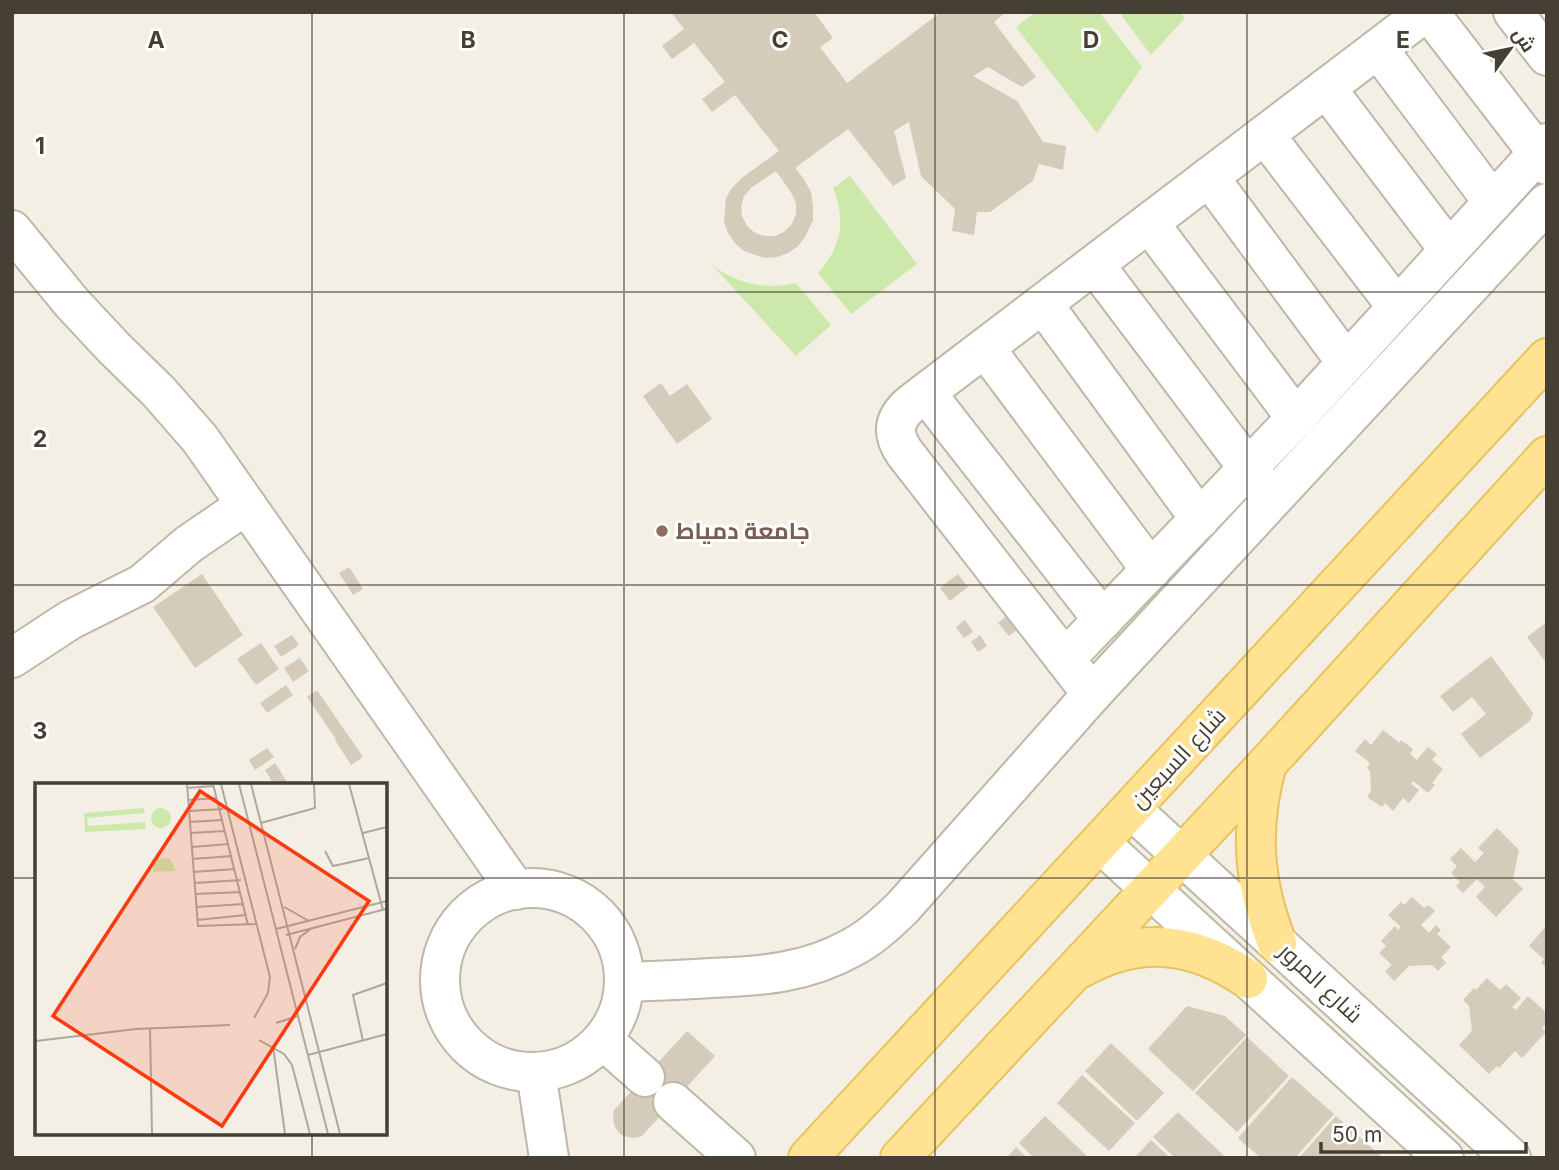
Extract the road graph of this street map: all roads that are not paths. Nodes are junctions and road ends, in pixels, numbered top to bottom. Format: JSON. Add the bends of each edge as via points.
{"nodes":[{"id":1,"x":1427,"y":12,"type":"edge"},
{"id":2,"x":1513,"y":12,"type":"edge"},
{"id":3,"x":1377,"y":49,"type":"junction"},
{"id":4,"x":1547,"y":56,"type":"edge"},
{"id":5,"x":1326,"y":88,"type":"junction"},
{"id":6,"x":1265,"y":135,"type":"junction"},
{"id":7,"x":1544,"y":154,"type":"edge"},
{"id":8,"x":1209,"y":177,"type":"junction"},
{"id":9,"x":1493,"y":202,"type":"junction"},
{"id":10,"x":1547,"y":203,"type":"edge"},
{"id":11,"x":1149,"y":223,"type":"junction"},
{"id":12,"x":12,"y":230,"type":"edge"},
{"id":13,"x":1449,"y":250,"type":"junction"},
{"id":14,"x":1095,"y":265,"type":"junction"},
{"id":15,"x":1043,"y":304,"type":"junction"},
{"id":16,"x":1397,"y":307,"type":"junction"},
{"id":17,"x":985,"y":348,"type":"junction"},
{"id":18,"x":1547,"y":358,"type":"edge"},
{"id":19,"x":1346,"y":362,"type":"junction"},
{"id":20,"x":926,"y":393,"type":"junction"},
{"id":21,"x":1296,"y":418,"type":"junction"},
{"id":22,"x":1547,"y":456,"type":"edge"},
{"id":23,"x":1249,"y":468,"type":"junction"},
{"id":24,"x":1272,"y":499,"type":"junction"},
{"id":25,"x":247,"y":506,"type":"junction"},
{"id":26,"x":1200,"y":519,"type":"junction"},
{"id":27,"x":1151,"y":570,"type":"junction"},
{"id":28,"x":1103,"y":620,"type":"junction"},
{"id":29,"x":12,"y":658,"type":"edge"},
{"id":30,"x":1065,"y":659,"type":"junction"},
{"id":31,"x":1092,"y":694,"type":"junction"},
{"id":32,"x":1267,"y":764,"type":"junction"},
{"id":33,"x":1131,"y":809,"type":"junction"},
{"id":34,"x":1100,"y":843,"type":"junction"},
{"id":35,"x":1181,"y":855,"type":"junction"},
{"id":36,"x":1150,"y":889,"type":"junction"},
{"id":37,"x":516,"y":890,"type":"junction"},
{"id":38,"x":1277,"y":943,"type":"junction"},
{"id":39,"x":1248,"y":979,"type":"junction"},
{"id":40,"x":1065,"y":980,"type":"junction"},
{"id":41,"x":624,"y":982,"type":"junction"},
{"id":42,"x":603,"y":1040,"type":"junction"},
{"id":43,"x":536,"y":1072,"type":"junction"},
{"id":44,"x":645,"y":1077,"type":"dead end"},
{"id":45,"x":673,"y":1102,"type":"dead end"},
{"id":46,"x":549,"y":1158,"type":"edge"},
{"id":47,"x":736,"y":1158,"type":"edge"},
{"id":48,"x":808,"y":1158,"type":"edge"},
{"id":49,"x":900,"y":1158,"type":"edge"},
{"id":50,"x":1444,"y":1158,"type":"edge"},
{"id":51,"x":1511,"y":1158,"type":"edge"}],
"edges":[{"from":1,"to":3,"type":"street"},
{"from":1,"to":7,"type":"street"},
{"from":2,"to":4,"type":"street"},
{"from":3,"to":5,"type":"street"},
{"from":3,"to":9,"type":"street"},
{"from":5,"to":6,"type":"street"},
{"from":5,"to":13,"type":"street"},
{"from":6,"to":8,"type":"street"},
{"from":6,"to":16,"type":"street"},
{"from":7,"to":9,"type":"street"},
{"from":8,"to":11,"type":"street"},
{"from":8,"to":19,"type":"street"},
{"from":9,"to":13,"type":"street"},
{"from":10,"to":24,"type":"street"},
{"from":11,"to":14,"type":"street"},
{"from":11,"to":21,"type":"street"},
{"from":12,"to":25,"type":"street","via":[[72,303],[180,415]]},
{"from":13,"to":16,"type":"street"},
{"from":14,"to":15,"type":"street"},
{"from":14,"to":23,"type":"street"},
{"from":15,"to":17,"type":"street"},
{"from":15,"to":26,"type":"street"},
{"from":16,"to":19,"type":"street"},
{"from":17,"to":20,"type":"street"},
{"from":17,"to":27,"type":"street"},
{"from":18,"to":33,"type":"main road","name":"شارع السبعين"},
{"from":19,"to":21,"type":"street"},
{"from":20,"to":28,"type":"street"},
{"from":20,"to":30,"type":"street","via":[[897,420],[898,442]]},
{"from":21,"to":23,"type":"street"},
{"from":22,"to":32,"type":"main road"},
{"from":23,"to":24,"type":"street"},
{"from":23,"to":26,"type":"street"},
{"from":24,"to":31,"type":"street"},
{"from":25,"to":29,"type":"street","via":[[142,584],[70,620]]},
{"from":25,"to":37,"type":"street"},
{"from":26,"to":27,"type":"street"},
{"from":27,"to":28,"type":"street"},
{"from":28,"to":30,"type":"street"},
{"from":30,"to":31,"type":"street"},
{"from":31,"to":41,"type":"street","via":[[903,907],[853,947],[794,971],[762,976]]},
{"from":32,"to":35,"type":"main road"},
{"from":32,"to":38,"type":"main road","via":[[1257,808],[1255,854],[1262,900]]},
{"from":33,"to":34,"type":"main road","name":"شارع السبعين"},
{"from":33,"to":35,"type":"street","name":"شارع المرور"},
{"from":34,"to":36,"type":"street","name":"شارع المرور"},
{"from":34,"to":48,"type":"main road","name":"شارع السبعين"},
{"from":35,"to":36,"type":"main road"},
{"from":35,"to":38,"type":"street","name":"شارع المرور"},
{"from":36,"to":39,"type":"street","name":"شارع المرور"},
{"from":36,"to":40,"type":"main road"},
{"from":37,"to":41,"type":"street","via":[[556,892],[592,910],[616,942]]},
{"from":37,"to":43,"type":"street","via":[[480,905],[453,933],[445,951],[441,990],[453,1027],[480,1056],[516,1071]]},
{"from":38,"to":51,"type":"street","name":"شارع المرور"},
{"from":39,"to":40,"type":"main road","via":[[1230,966],[1189,950],[1146,947],[1103,958]]},
{"from":39,"to":50,"type":"street","name":"شارع المرور"},
{"from":40,"to":49,"type":"main road"},
{"from":41,"to":42,"type":"street","via":[[618,1013]]},
{"from":42,"to":43,"type":"street","via":[[573,1063]]},
{"from":42,"to":44,"type":"street"},
{"from":43,"to":46,"type":"street"},
{"from":45,"to":47,"type":"street"}]}
